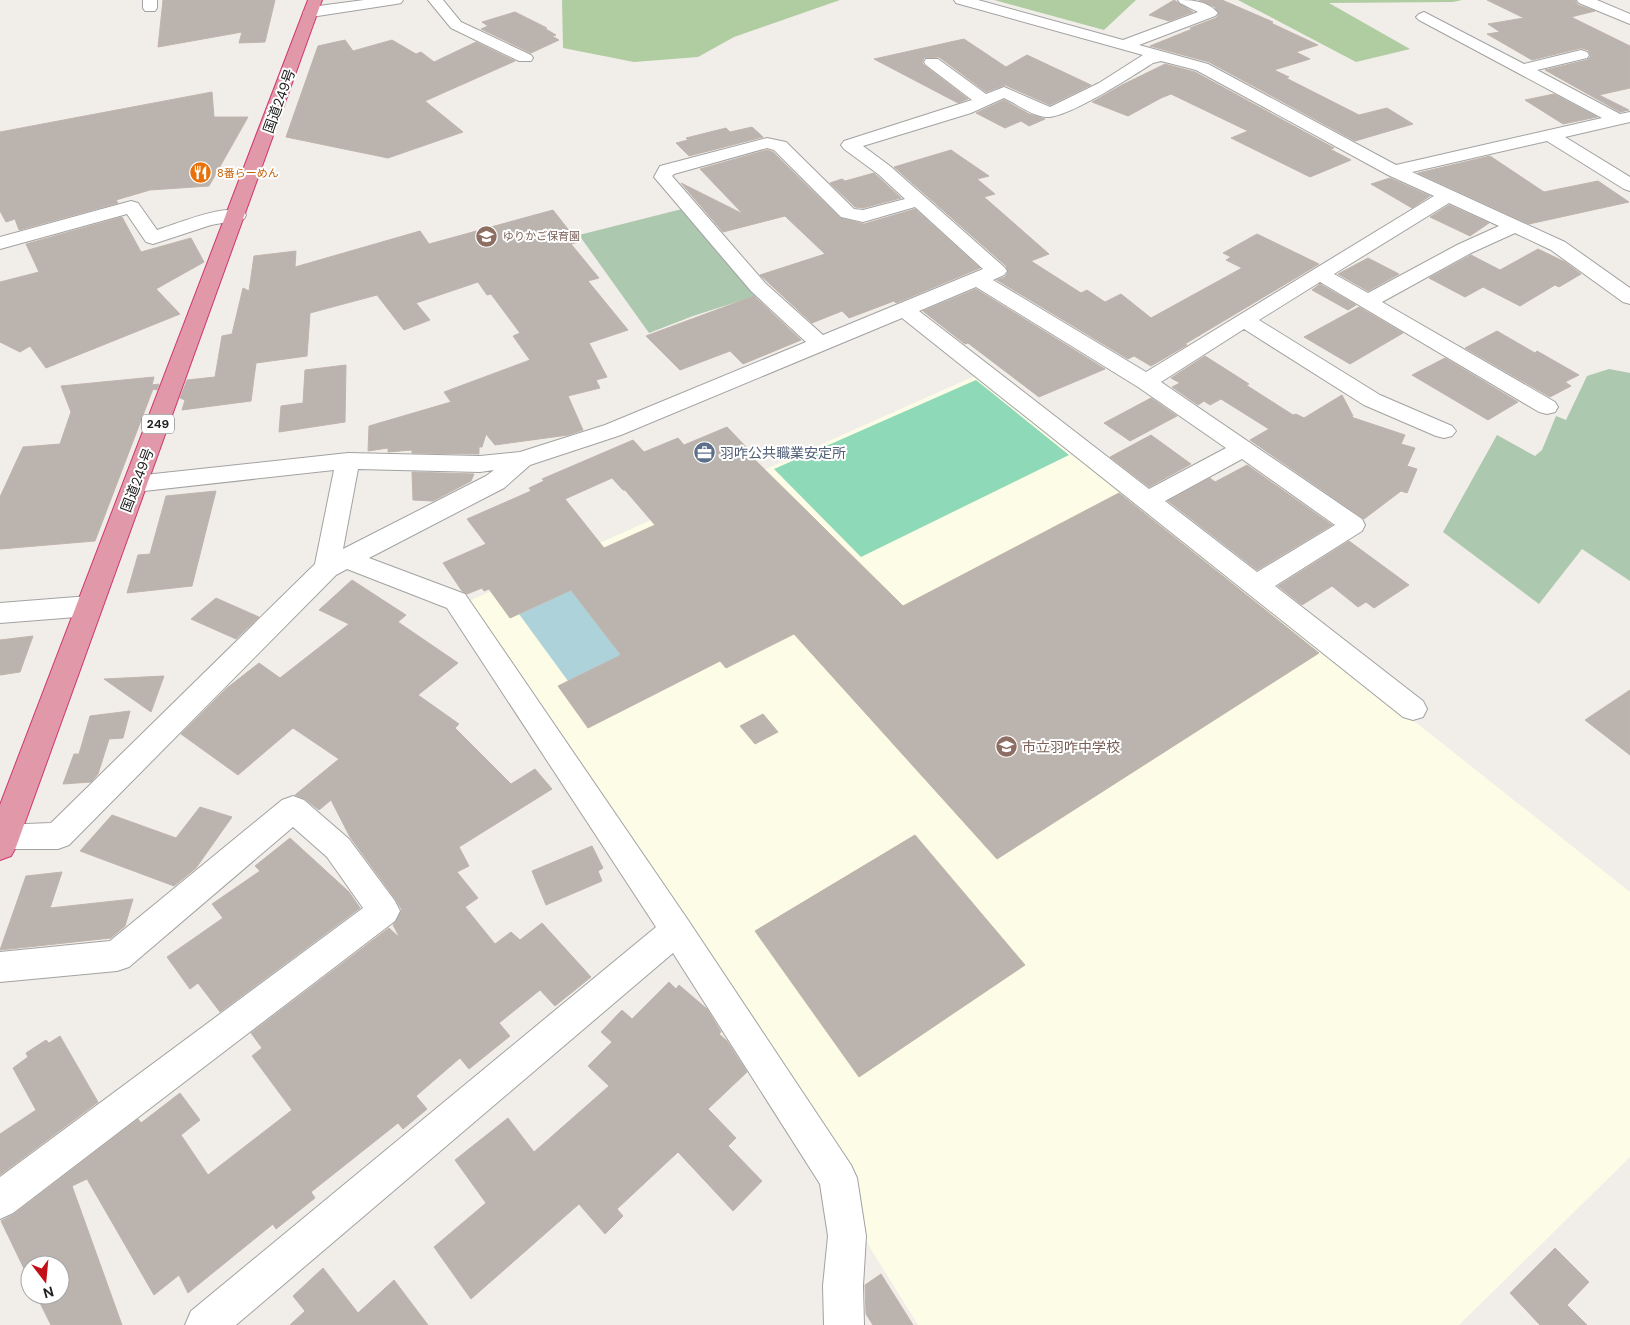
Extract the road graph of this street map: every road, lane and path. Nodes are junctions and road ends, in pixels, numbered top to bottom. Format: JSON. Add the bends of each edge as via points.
{"nodes":[{"id":1,"x":396,"y":0,"type":"edge"},
{"id":2,"x":435,"y":0,"type":"edge"},
{"id":3,"x":961,"y":0,"type":"edge"},
{"id":4,"x":1185,"y":0,"type":"edge"},
{"id":5,"x":1584,"y":0,"type":"edge"},
{"id":6,"x":313,"y":6,"type":"edge"},
{"id":7,"x":1424,"y":17,"type":"dead end"},
{"id":8,"x":1630,"y":19,"type":"edge"},
{"id":9,"x":1124,"y":45,"type":"junction"},
{"id":10,"x":1582,"y":55,"type":"dead end"},
{"id":11,"x":1161,"y":56,"type":"junction"},
{"id":12,"x":525,"y":58,"type":"dead end"},
{"id":13,"x":932,"y":62,"type":"dead end"},
{"id":14,"x":1522,"y":69,"type":"junction"},
{"id":15,"x":983,"y":100,"type":"junction"},
{"id":16,"x":1624,"y":118,"type":"edge"},
{"id":17,"x":1549,"y":135,"type":"junction"},
{"id":18,"x":1394,"y":171,"type":"junction"},
{"id":19,"x":1630,"y":185,"type":"edge"},
{"id":20,"x":1448,"y":196,"type":"junction"},
{"id":21,"x":917,"y":201,"type":"junction"},
{"id":22,"x":237,"y":215,"type":"junction"},
{"id":23,"x":1515,"y":226,"type":"junction"},
{"id":24,"x":0,"y":243,"type":"edge"},
{"id":25,"x":1320,"y":274,"type":"junction"},
{"id":26,"x":977,"y":279,"type":"junction"},
{"id":27,"x":1630,"y":298,"type":"edge"},
{"id":28,"x":1367,"y":302,"type":"junction"},
{"id":29,"x":904,"y":309,"type":"junction"},
{"id":30,"x":1244,"y":320,"type":"junction"},
{"id":31,"x":820,"y":344,"type":"junction"},
{"id":32,"x":1146,"y":382,"type":"junction"},
{"id":33,"x":1547,"y":407,"type":"dead end"},
{"id":34,"x":1444,"y":431,"type":"dead end"},
{"id":35,"x":1242,"y":449,"type":"junction"},
{"id":36,"x":522,"y":460,"type":"junction"},
{"id":37,"x":348,"y":461,"type":"junction"},
{"id":38,"x":135,"y":484,"type":"junction"},
{"id":39,"x":1148,"y":500,"type":"junction"},
{"id":40,"x":336,"y":563,"type":"junction"},
{"id":41,"x":1255,"y":586,"type":"junction"},
{"id":42,"x":88,"y":606,"type":"junction"},
{"id":43,"x":0,"y":613,"type":"edge"},
{"id":44,"x":1413,"y":709,"type":"dead end"},
{"id":45,"x":2,"y":842,"type":"edge"},
{"id":46,"x":676,"y":930,"type":"junction"},
{"id":47,"x":0,"y":967,"type":"edge"},
{"id":48,"x":0,"y":1200,"type":"edge"},
{"id":49,"x":205,"y":1325,"type":"edge"},
{"id":50,"x":844,"y":1325,"type":"edge"}],
"edges":[{"from":1,"to":6,"type":"street"},
{"from":2,"to":12,"type":"street","via":[[456,25]]},
{"from":3,"to":9,"type":"street"},
{"from":4,"to":9,"type":"street","via":[[1210,13]]},
{"from":5,"to":8,"type":"street"},
{"from":6,"to":22,"type":"highway","name":"国道249号","number":"249"},
{"from":7,"to":14,"type":"street"},
{"from":9,"to":11,"type":"street"},
{"from":10,"to":14,"type":"street"},
{"from":11,"to":15,"type":"street","via":[[1148,59],[1105,86],[1053,112],[1046,112],[1004,92]]},
{"from":11,"to":18,"type":"street","via":[[1202,67]]},
{"from":13,"to":15,"type":"street"},
{"from":14,"to":16,"type":"street"},
{"from":15,"to":21,"type":"street","via":[[965,109],[850,145],[884,170]]},
{"from":16,"to":17,"type":"street"},
{"from":17,"to":18,"type":"street"},
{"from":17,"to":19,"type":"street"},
{"from":18,"to":20,"type":"street"},
{"from":20,"to":23,"type":"street"},
{"from":20,"to":25,"type":"street"},
{"from":21,"to":26,"type":"street","via":[[997,271]]},
{"from":21,"to":31,"type":"street","via":[[863,216],[848,213],[780,146],[767,144],[666,170],[663,177],[758,287]]},
{"from":22,"to":24,"type":"street","via":[[208,220],[153,238],[131,207]]},
{"from":22,"to":38,"type":"highway","name":"国道249号","number":"249"},
{"from":23,"to":27,"type":"street","via":[[1558,246]]},
{"from":23,"to":28,"type":"street","via":[[1464,249]]},
{"from":25,"to":28,"type":"street"},
{"from":25,"to":30,"type":"street"},
{"from":26,"to":29,"type":"street"},
{"from":26,"to":32,"type":"street"},
{"from":28,"to":33,"type":"street"},
{"from":29,"to":31,"type":"street"},
{"from":29,"to":39,"type":"street"},
{"from":30,"to":32,"type":"street"},
{"from":30,"to":34,"type":"street","via":[[1372,400]]},
{"from":31,"to":36,"type":"street","via":[[613,430]]},
{"from":32,"to":35,"type":"street"},
{"from":35,"to":39,"type":"street"},
{"from":35,"to":41,"type":"street","via":[[1353,525]]},
{"from":36,"to":37,"type":"street","via":[[480,464]]},
{"from":36,"to":40,"type":"street","via":[[494,482]]},
{"from":37,"to":38,"type":"street"},
{"from":37,"to":40,"type":"street"},
{"from":38,"to":42,"type":"highway","name":"国道249号","number":"249"},
{"from":39,"to":41,"type":"street"},
{"from":40,"to":45,"type":"street","via":[[58,836]]},
{"from":40,"to":46,"type":"street","via":[[456,601]]},
{"from":41,"to":44,"type":"street"},
{"from":42,"to":43,"type":"street"},
{"from":42,"to":45,"type":"highway","name":"国道249号","number":"249"},
{"from":46,"to":49,"type":"street"},
{"from":46,"to":50,"type":"street","via":[[838,1178],[847,1236]]},
{"from":47,"to":48,"type":"street","via":[[117,956],[293,809],[338,848],[384,911]]}]}
